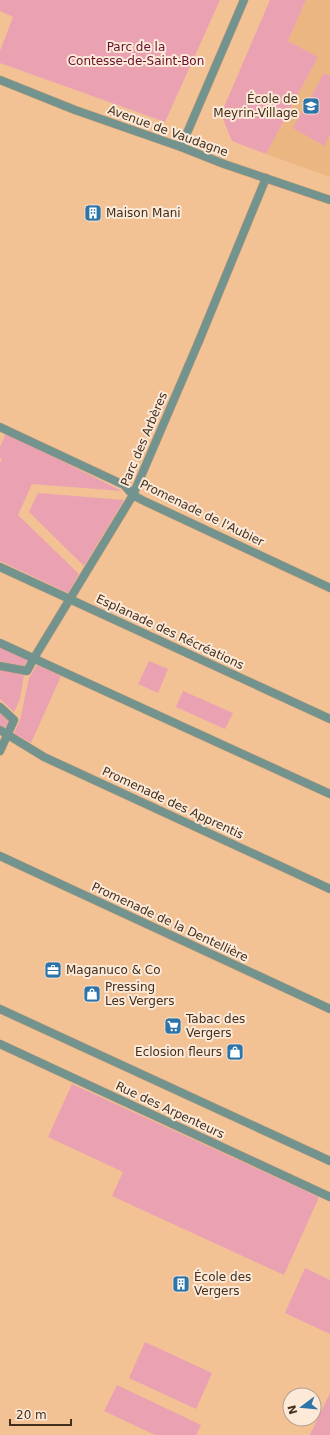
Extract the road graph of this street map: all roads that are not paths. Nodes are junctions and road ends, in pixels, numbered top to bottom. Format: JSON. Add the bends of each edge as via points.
{"nodes":[{"id":1,"x":244,"y":0,"type":"edge"},
{"id":2,"x":0,"y":80,"type":"edge"},
{"id":3,"x":181,"y":147,"type":"junction"},
{"id":4,"x":266,"y":178,"type":"junction"},
{"id":5,"x":330,"y":200,"type":"edge"},
{"id":6,"x":0,"y":426,"type":"edge"},
{"id":7,"x":133,"y":495,"type":"junction"},
{"id":8,"x":0,"y":567,"type":"edge"},
{"id":9,"x":330,"y":588,"type":"edge"},
{"id":10,"x":70,"y":599,"type":"junction"},
{"id":11,"x":0,"y":642,"type":"edge"},
{"id":12,"x":34,"y":658,"type":"junction"},
{"id":13,"x":0,"y":666,"type":"edge"},
{"id":14,"x":0,"y":707,"type":"edge"},
{"id":15,"x":330,"y":720,"type":"edge"},
{"id":16,"x":0,"y":730,"type":"edge"},
{"id":17,"x":8,"y":735,"type":"junction"},
{"id":18,"x":0,"y":751,"type":"edge"},
{"id":19,"x":330,"y":794,"type":"edge"},
{"id":20,"x":0,"y":856,"type":"edge"},
{"id":21,"x":330,"y":888,"type":"edge"},
{"id":22,"x":0,"y":1009,"type":"edge"},
{"id":23,"x":330,"y":1009,"type":"edge"},
{"id":24,"x":0,"y":1044,"type":"edge"},
{"id":25,"x":330,"y":1161,"type":"edge"},
{"id":26,"x":330,"y":1197,"type":"edge"}],
"edges":[{"from":1,"to":3,"type":"street"},
{"from":2,"to":3,"type":"street","name":"Avenue de Vaudagne","via":[[75,110]]},
{"from":3,"to":4,"type":"street","name":"Avenue de Vaudagne"},
{"from":4,"to":5,"type":"street","name":"Avenue de Vaudagne"},
{"from":4,"to":7,"type":"street","name":"Parc des Arbères"},
{"from":6,"to":7,"type":"street","name":"Promenade de l'Aubier","via":[[124,485]]},
{"from":7,"to":9,"type":"street","name":"Promenade de l'Aubier"},
{"from":7,"to":10,"type":"street","name":"Parc des Arbères"},
{"from":8,"to":10,"type":"street","name":"Esplanade des Récréations"},
{"from":10,"to":12,"type":"street","name":"Parc des Arbères"},
{"from":10,"to":15,"type":"street","name":"Esplanade des Récréations"},
{"from":11,"to":12,"type":"street"},
{"from":12,"to":13,"type":"street","name":"Parc des Arbères","via":[[27,671]]},
{"from":12,"to":19,"type":"street"},
{"from":14,"to":17,"type":"street","via":[[14,720]]},
{"from":16,"to":17,"type":"street","name":"Promenade des Apprentis"},
{"from":17,"to":18,"type":"street"},
{"from":17,"to":21,"type":"street","name":"Promenade des Apprentis","via":[[44,757]]},
{"from":20,"to":23,"type":"street","name":"Promenade de la Dentellière"},
{"from":22,"to":25,"type":"street","name":"Rue des Arpenteurs"},
{"from":24,"to":26,"type":"street","name":"Rue des Arpenteurs"}]}
